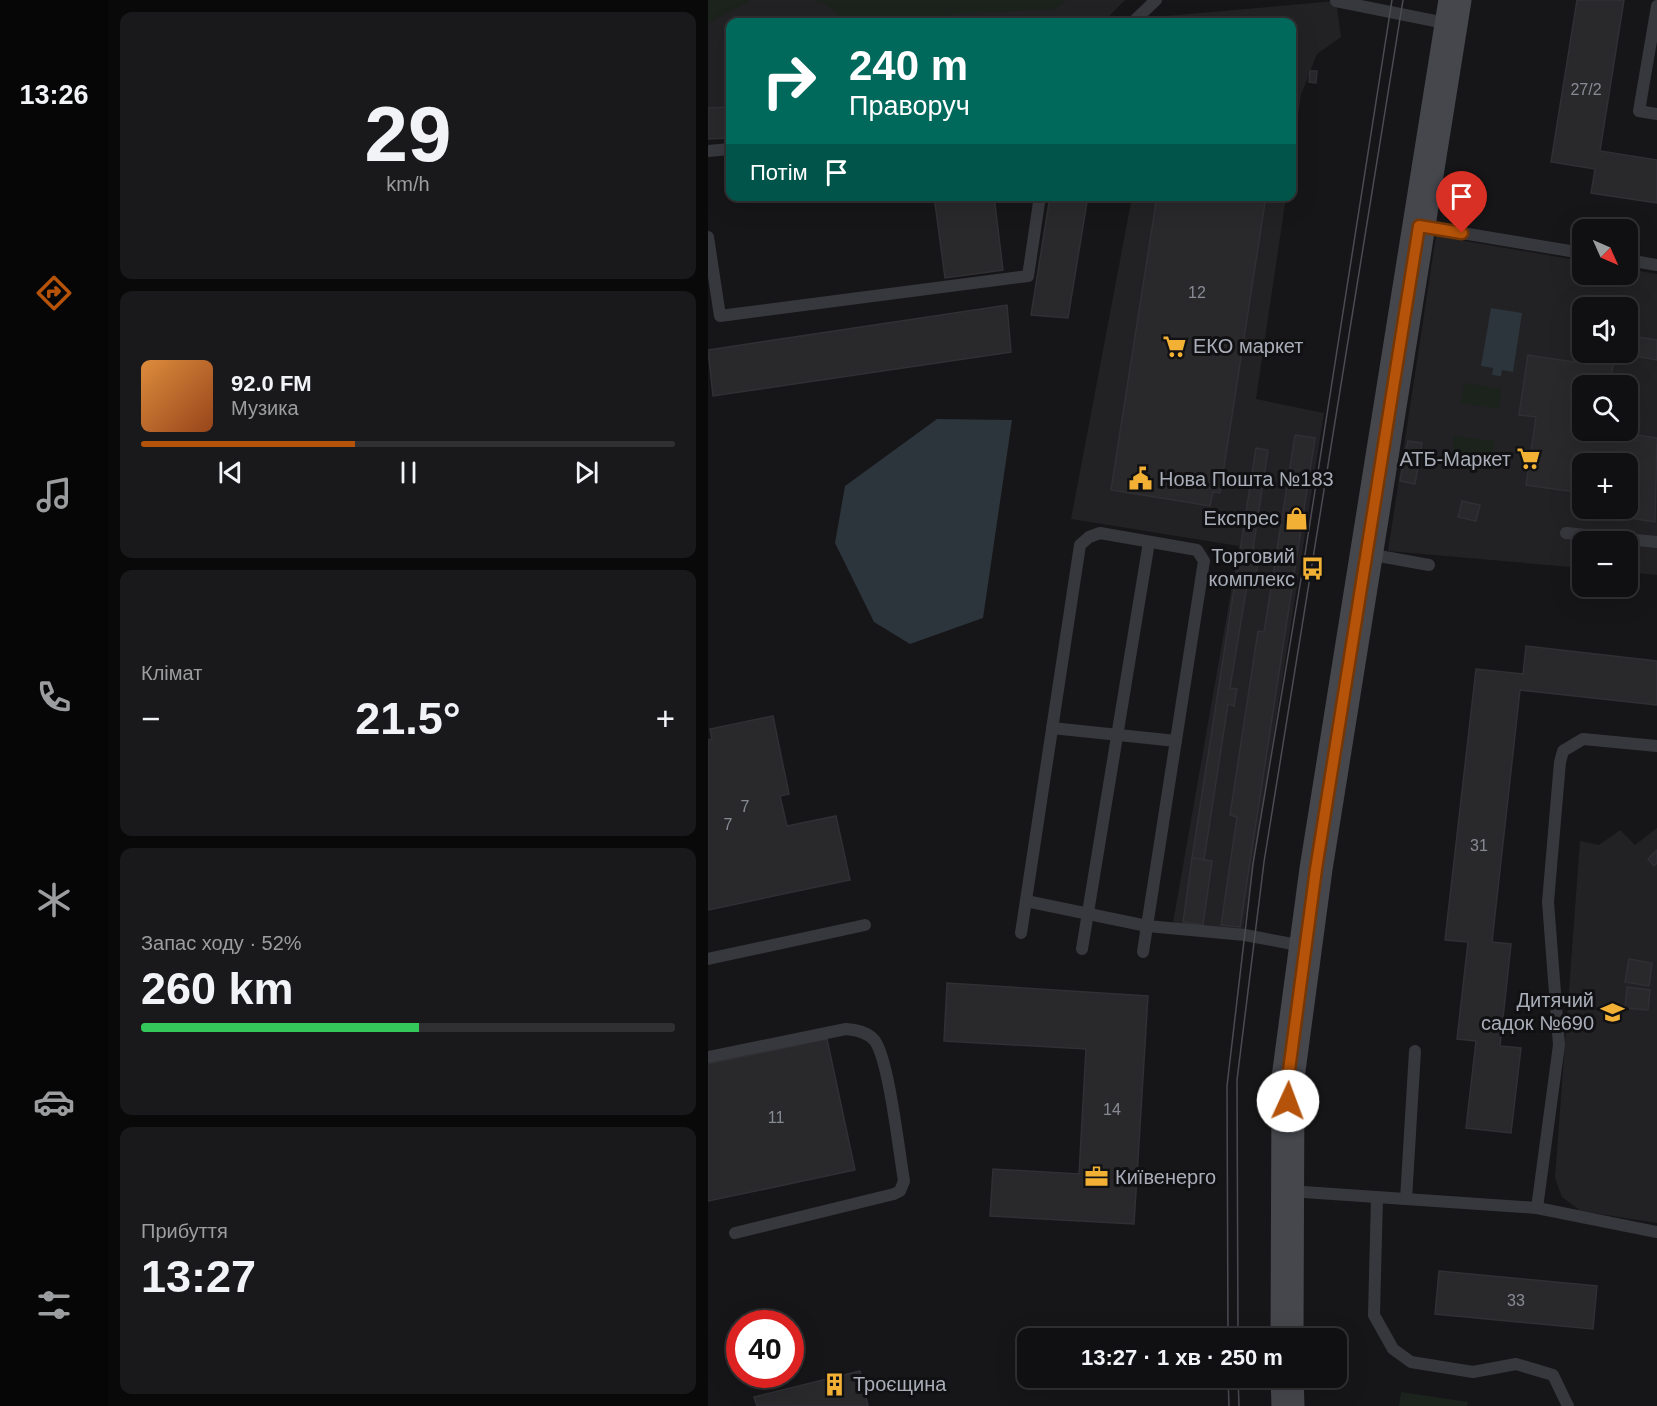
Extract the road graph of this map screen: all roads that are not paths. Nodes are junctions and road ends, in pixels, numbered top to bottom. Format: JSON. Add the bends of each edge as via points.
{"nodes":[{"id":1,"x":1156,"y":0,"type":"edge"},
{"id":2,"x":1336,"y":1,"type":"edge"},
{"id":3,"x":1657,"y":6,"type":"edge"},
{"id":4,"x":1453,"y":12,"type":"edge"},
{"id":5,"x":1137,"y":18,"type":"edge"},
{"id":6,"x":1657,"y":114,"type":"edge"},
{"id":7,"x":726,"y":149,"type":"edge"},
{"id":8,"x":708,"y":151,"type":"edge"},
{"id":9,"x":1039,"y":201,"type":"edge"},
{"id":10,"x":1419,"y":226,"type":"junction"},
{"id":11,"x":708,"y":237,"type":"edge"},
{"id":12,"x":1572,"y":251,"type":"edge"},
{"id":13,"x":1638,"y":262,"type":"edge"},
{"id":14,"x":1657,"y":265,"type":"edge"},
{"id":15,"x":1566,"y":533,"type":"dead end"},
{"id":16,"x":1149,"y":542,"type":"junction"},
{"id":17,"x":1657,"y":543,"type":"edge"},
{"id":18,"x":1367,"y":554,"type":"junction"},
{"id":19,"x":1429,"y":565,"type":"dead end"},
{"id":20,"x":1052,"y":728,"type":"junction"},
{"id":21,"x":1118,"y":734,"type":"junction"},
{"id":22,"x":1176,"y":741,"type":"junction"},
{"id":23,"x":1657,"y":746,"type":"edge"},
{"id":24,"x":1026,"y":901,"type":"junction"},
{"id":25,"x":1088,"y":915,"type":"junction"},
{"id":26,"x":865,"y":925,"type":"dead end"},
{"id":27,"x":1147,"y":926,"type":"junction"},
{"id":28,"x":1021,"y":933,"type":"dead end"},
{"id":29,"x":1306,"y":947,"type":"junction"},
{"id":30,"x":1082,"y":949,"type":"dead end"},
{"id":31,"x":1143,"y":952,"type":"dead end"},
{"id":32,"x":708,"y":959,"type":"edge"},
{"id":33,"x":1416,"y":1052,"type":"dead end"},
{"id":34,"x":708,"y":1057,"type":"edge"},
{"id":35,"x":1288,"y":1191,"type":"junction"},
{"id":36,"x":1377,"y":1197,"type":"junction"},
{"id":37,"x":1406,"y":1199,"type":"junction"},
{"id":38,"x":1537,"y":1208,"type":"junction"},
{"id":39,"x":1657,"y":1232,"type":"edge"},
{"id":40,"x":735,"y":1233,"type":"dead end"},
{"id":41,"x":1287,"y":1328,"type":"edge"},
{"id":42,"x":1287,"y":1388,"type":"edge"},
{"id":43,"x":1288,"y":1406,"type":"edge"},
{"id":44,"x":1568,"y":1406,"type":"edge"}],
"edges":[{"from":1,"to":5,"type":"lane"},
{"from":2,"to":4,"type":"lane"},
{"from":3,"to":6,"type":"lane","via":[[1639,111]]},
{"from":4,"to":10,"type":"street"},
{"from":7,"to":8,"type":"lane"},
{"from":9,"to":11,"type":"lane","via":[[1028,276],[720,316]]},
{"from":10,"to":12,"type":"lane"},
{"from":10,"to":18,"type":"street"},
{"from":13,"to":14,"type":"lane"},
{"from":15,"to":17,"type":"lane"},
{"from":16,"to":20,"type":"lane","via":[[1100,533],[1080,545]]},
{"from":16,"to":21,"type":"lane"},
{"from":16,"to":22,"type":"lane","via":[[1197,550],[1204,561]]},
{"from":18,"to":19,"type":"lane"},
{"from":18,"to":29,"type":"street"},
{"from":20,"to":21,"type":"lane"},
{"from":20,"to":24,"type":"lane"},
{"from":21,"to":22,"type":"lane"},
{"from":21,"to":25,"type":"lane"},
{"from":22,"to":27,"type":"lane"},
{"from":23,"to":38,"type":"lane","via":[[1583,740],[1563,752],[1560,762],[1548,902],[1559,1045]]},
{"from":24,"to":25,"type":"lane"},
{"from":24,"to":28,"type":"lane"},
{"from":25,"to":27,"type":"lane"},
{"from":25,"to":30,"type":"lane"},
{"from":26,"to":32,"type":"lane"},
{"from":27,"to":29,"type":"lane","via":[[1245,935]]},
{"from":27,"to":31,"type":"lane"},
{"from":29,"to":35,"type":"street","via":[[1288,1078]]},
{"from":33,"to":37,"type":"lane"},
{"from":34,"to":40,"type":"lane","via":[[846,1029],[859,1030],[874,1039],[883,1061],[904,1181],[894,1194]]},
{"from":35,"to":36,"type":"lane"},
{"from":35,"to":41,"type":"street"},
{"from":36,"to":37,"type":"lane"},
{"from":36,"to":44,"type":"lane","via":[[1374,1315],[1393,1349],[1411,1362],[1473,1372],[1516,1364],[1553,1375]]},
{"from":37,"to":38,"type":"lane"},
{"from":38,"to":39,"type":"lane"},
{"from":42,"to":43,"type":"street"}]}
